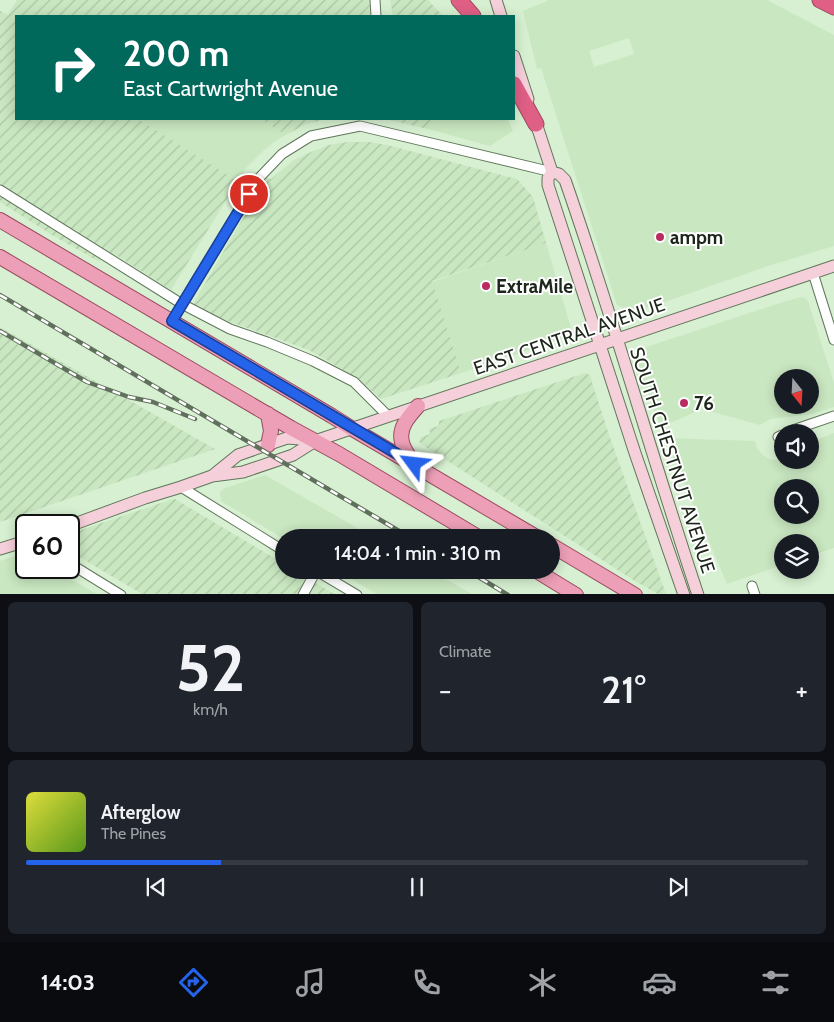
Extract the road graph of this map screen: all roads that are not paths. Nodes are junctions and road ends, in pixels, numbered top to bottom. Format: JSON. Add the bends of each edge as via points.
{"nodes":[{"id":1,"x":374,"y":0,"type":"edge"},
{"id":2,"x":459,"y":0,"type":"edge"},
{"id":3,"x":496,"y":0,"type":"edge"},
{"id":4,"x":820,"y":0,"type":"edge"},
{"id":5,"x":834,"y":7,"type":"edge"},
{"id":6,"x":376,"y":15,"type":"edge"},
{"id":7,"x":472,"y":15,"type":"edge"},
{"id":8,"x":501,"y":15,"type":"edge"},
{"id":9,"x":515,"y":59,"type":"edge"},
{"id":10,"x":515,"y":86,"type":"edge"},
{"id":11,"x":361,"y":123,"type":"edge"},
{"id":12,"x":536,"y":124,"type":"junction"},
{"id":13,"x":552,"y":172,"type":"junction"},
{"id":14,"x":0,"y":190,"type":"edge"},
{"id":15,"x":0,"y":220,"type":"edge"},
{"id":16,"x":0,"y":257,"type":"edge"},
{"id":17,"x":834,"y":266,"type":"edge"},
{"id":18,"x":813,"y":273,"type":"junction"},
{"id":19,"x":182,"y":304,"type":"junction"},
{"id":20,"x":172,"y":321,"type":"junction"},
{"id":21,"x":617,"y":339,"type":"junction"},
{"id":22,"x":834,"y":340,"type":"edge"},
{"id":23,"x":600,"y":345,"type":"junction"},
{"id":24,"x":418,"y":406,"type":"junction"},
{"id":25,"x":268,"y":414,"type":"junction"},
{"id":26,"x":388,"y":416,"type":"junction"},
{"id":27,"x":834,"y":416,"type":"edge"},
{"id":28,"x":810,"y":424,"type":"edge"},
{"id":29,"x":351,"y":428,"type":"junction"},
{"id":30,"x":315,"y":440,"type":"junction"},
{"id":31,"x":268,"y":445,"type":"junction"},
{"id":32,"x":414,"y":464,"type":"junction"},
{"id":33,"x":212,"y":476,"type":"junction"},
{"id":34,"x":181,"y":487,"type":"junction"},
{"id":35,"x":80,"y":522,"type":"edge"},
{"id":36,"x":465,"y":529,"type":"edge"},
{"id":37,"x":523,"y":529,"type":"edge"},
{"id":38,"x":15,"y":544,"type":"edge"},
{"id":39,"x":275,"y":545,"type":"edge"},
{"id":40,"x":0,"y":549,"type":"edge"},
{"id":41,"x":560,"y":550,"type":"edge"},
{"id":42,"x":80,"y":570,"type":"edge"},
{"id":43,"x":311,"y":579,"type":"edge"},
{"id":44,"x":331,"y":579,"type":"edge"},
{"id":45,"x":550,"y":579,"type":"edge"},
{"id":46,"x":121,"y":594,"type":"edge"},
{"id":47,"x":303,"y":594,"type":"edge"},
{"id":48,"x":357,"y":594,"type":"edge"},
{"id":49,"x":576,"y":594,"type":"edge"},
{"id":50,"x":635,"y":594,"type":"edge"},
{"id":51,"x":684,"y":594,"type":"edge"},
{"id":52,"x":698,"y":594,"type":"edge"}],
"edges":[{"from":1,"to":6,"type":"street"},
{"from":2,"to":7,"type":"highway"},
{"from":3,"to":8,"type":"main road"},
{"from":4,"to":5,"type":"highway"},
{"from":9,"to":12,"type":"main road","name":"SOUTH CHESTNUT AVENUE"},
{"from":10,"to":12,"type":"highway"},
{"from":11,"to":13,"type":"street"},
{"from":11,"to":19,"type":"street","via":[[311,136],[282,154],[259,178]]},
{"from":12,"to":13,"type":"main road","name":"SOUTH CHESTNUT AVENUE"},
{"from":13,"to":21,"type":"main road","name":"SOUTH CHESTNUT AVENUE","via":[[565,180]]},
{"from":13,"to":23,"type":"main road","name":"SOUTH CHESTNUT AVENUE","via":[[548,185]]},
{"from":14,"to":19,"type":"street"},
{"from":15,"to":20,"type":"main road"},
{"from":16,"to":25,"type":"main road"},
{"from":17,"to":18,"type":"main road","name":"EAST CENTRAL AVENUE"},
{"from":18,"to":21,"type":"main road","name":"EAST CENTRAL AVENUE"},
{"from":18,"to":22,"type":"street"},
{"from":19,"to":20,"type":"street"},
{"from":19,"to":26,"type":"street","via":[[230,329],[313,361],[354,382]]},
{"from":20,"to":29,"type":"main road"},
{"from":21,"to":23,"type":"main road","name":"EAST CENTRAL AVENUE"},
{"from":21,"to":52,"type":"main road","name":"SOUTH CHESTNUT AVENUE"},
{"from":23,"to":24,"type":"main road","name":"EAST CENTRAL AVENUE"},
{"from":23,"to":51,"type":"main road","name":"SOUTH CHESTNUT AVENUE"},
{"from":24,"to":26,"type":"main road","name":"EAST CENTRAL AVENUE"},
{"from":24,"to":32,"type":"main road","via":[[408,416],[401,432],[402,443]]},
{"from":25,"to":30,"type":"main road"},
{"from":25,"to":31,"type":"main road","via":[[271,431]]},
{"from":26,"to":29,"type":"main road","name":"EAST CENTRAL AVENUE"},
{"from":27,"to":28,"type":"street"},
{"from":29,"to":30,"type":"main road","name":"EAST CENTRAL AVENUE"},
{"from":29,"to":32,"type":"main road"},
{"from":30,"to":31,"type":"main road","name":"EAST CENTRAL AVENUE","via":[[287,438]]},
{"from":30,"to":33,"type":"main road","name":"EAST CENTRAL AVENUE","via":[[293,455],[243,472]]},
{"from":30,"to":36,"type":"main road"},
{"from":31,"to":33,"type":"main road","name":"EAST CENTRAL AVENUE","via":[[238,455]]},
{"from":32,"to":37,"type":"main road"},
{"from":33,"to":34,"type":"main road","name":"EAST CENTRAL AVENUE"},
{"from":34,"to":35,"type":"main road","name":"EAST CENTRAL AVENUE"},
{"from":34,"to":39,"type":"street"},
{"from":38,"to":40,"type":"main road"},
{"from":41,"to":50,"type":"main road"},
{"from":42,"to":46,"type":"street"},
{"from":43,"to":47,"type":"street"},
{"from":44,"to":48,"type":"street"},
{"from":45,"to":49,"type":"main road"}]}
